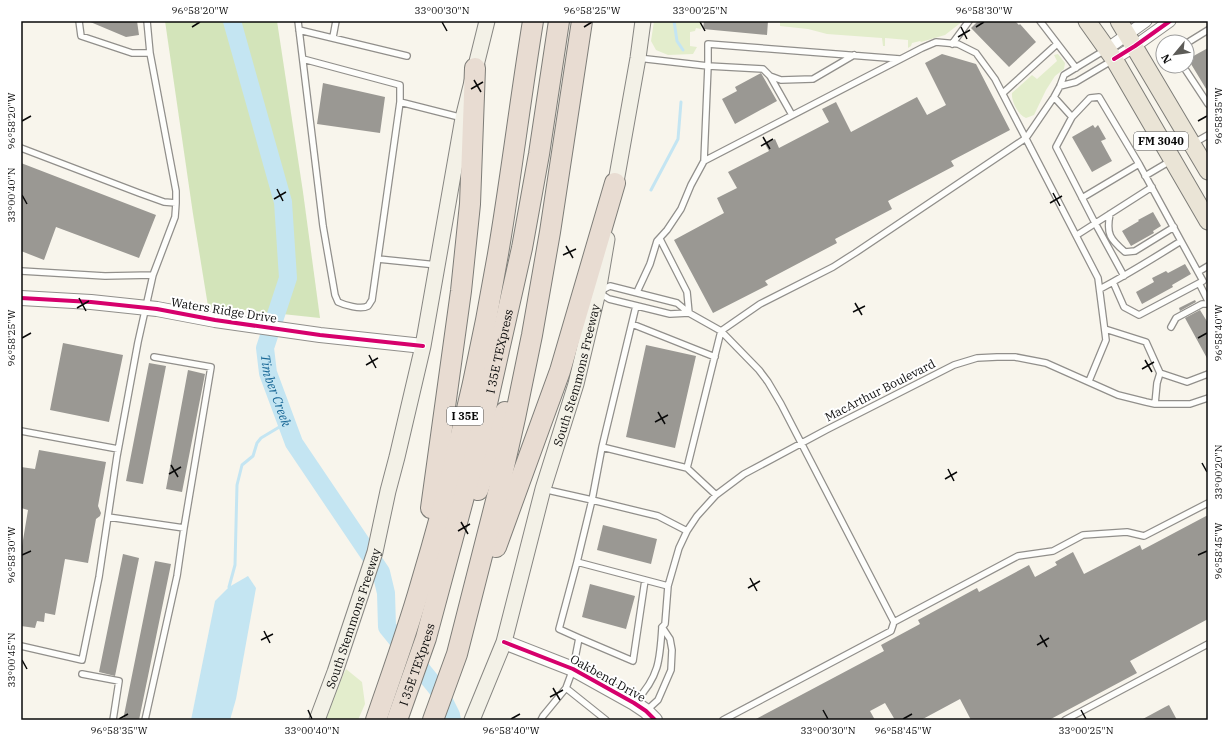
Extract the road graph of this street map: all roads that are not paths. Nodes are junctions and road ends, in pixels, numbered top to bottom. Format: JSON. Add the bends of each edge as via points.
{"nodes":[{"id":1,"x":79,"y":21,"type":"edge"},
{"id":2,"x":146,"y":21,"type":"edge"},
{"id":3,"x":298,"y":21,"type":"edge"},
{"id":4,"x":336,"y":21,"type":"edge"},
{"id":5,"x":487,"y":21,"type":"edge"},
{"id":6,"x":533,"y":21,"type":"edge"},
{"id":7,"x":547,"y":21,"type":"edge"},
{"id":8,"x":559,"y":21,"type":"edge"},
{"id":9,"x":582,"y":21,"type":"edge"},
{"id":10,"x":643,"y":21,"type":"edge"},
{"id":11,"x":969,"y":21,"type":"edge"},
{"id":12,"x":1040,"y":21,"type":"edge"},
{"id":13,"x":1087,"y":21,"type":"edge"},
{"id":14,"x":1146,"y":21,"type":"edge"},
{"id":15,"x":1170,"y":21,"type":"edge"},
{"id":16,"x":300,"y":30,"type":"junction"},
{"id":17,"x":1208,"y":30,"type":"edge"},
{"id":18,"x":1128,"y":34,"type":"edge"},
{"id":19,"x":333,"y":37,"type":"junction"},
{"id":20,"x":1195,"y":38,"type":"edge"},
{"id":21,"x":952,"y":44,"type":"junction"},
{"id":22,"x":1057,"y":44,"type":"junction"},
{"id":23,"x":150,"y":53,"type":"junction"},
{"id":24,"x":1111,"y":54,"type":"junction"},
{"id":25,"x":855,"y":55,"type":"junction"},
{"id":26,"x":407,"y":56,"type":"dead end"},
{"id":27,"x":638,"y":58,"type":"junction"},
{"id":28,"x":303,"y":59,"type":"junction"},
{"id":29,"x":900,"y":59,"type":"junction"},
{"id":30,"x":708,"y":66,"type":"junction"},
{"id":31,"x":475,"y":68,"type":"junction"},
{"id":32,"x":1076,"y":68,"type":"junction"},
{"id":33,"x":1188,"y":74,"type":"edge"},
{"id":34,"x":770,"y":76,"type":"junction"},
{"id":35,"x":1060,"y":86,"type":"junction"},
{"id":36,"x":1003,"y":93,"type":"junction"},
{"id":37,"x":1054,"y":97,"type":"junction"},
{"id":38,"x":400,"y":102,"type":"junction"},
{"id":39,"x":1208,"y":104,"type":"edge"},
{"id":40,"x":792,"y":115,"type":"junction"},
{"id":41,"x":1072,"y":117,"type":"junction"},
{"id":42,"x":463,"y":118,"type":"junction"},
{"id":43,"x":1208,"y":135,"type":"edge"},
{"id":44,"x":1026,"y":138,"type":"junction"},
{"id":45,"x":1192,"y":144,"type":"junction"},
{"id":46,"x":21,"y":148,"type":"edge"},
{"id":47,"x":1172,"y":160,"type":"junction"},
{"id":48,"x":704,"y":161,"type":"junction"},
{"id":49,"x":1139,"y":164,"type":"junction"},
{"id":50,"x":1208,"y":171,"type":"edge"},
{"id":51,"x":1145,"y":176,"type":"junction"},
{"id":52,"x":616,"y":183,"type":"junction"},
{"id":53,"x":1152,"y":187,"type":"junction"},
{"id":54,"x":1082,"y":198,"type":"junction"},
{"id":55,"x":176,"y":203,"type":"junction"},
{"id":56,"x":1110,"y":214,"type":"junction"},
{"id":57,"x":1208,"y":221,"type":"edge"},
{"id":58,"x":1095,"y":223,"type":"junction"},
{"id":59,"x":1174,"y":227,"type":"junction"},
{"id":60,"x":1077,"y":235,"type":"junction"},
{"id":61,"x":660,"y":239,"type":"junction"},
{"id":62,"x":1181,"y":241,"type":"junction"},
{"id":63,"x":500,"y":243,"type":"junction"},
{"id":64,"x":378,"y":259,"type":"junction"},
{"id":65,"x":437,"y":266,"type":"junction"},
{"id":66,"x":1208,"y":266,"type":"edge"},
{"id":67,"x":21,"y":271,"type":"edge"},
{"id":68,"x":1198,"y":272,"type":"junction"},
{"id":69,"x":153,"y":275,"type":"junction"},
{"id":70,"x":1124,"y":276,"type":"junction"},
{"id":71,"x":1113,"y":282,"type":"junction"},
{"id":72,"x":1201,"y":282,"type":"junction"},
{"id":73,"x":1100,"y":289,"type":"junction"},
{"id":74,"x":598,"y":292,"type":"junction"},
{"id":75,"x":637,"y":292,"type":"junction"},
{"id":76,"x":21,"y":298,"type":"edge"},
{"id":77,"x":1208,"y":301,"type":"edge"},
{"id":78,"x":1208,"y":304,"type":"edge"},
{"id":79,"x":636,"y":306,"type":"junction"},
{"id":80,"x":147,"y":308,"type":"junction"},
{"id":81,"x":689,"y":313,"type":"junction"},
{"id":82,"x":632,"y":324,"type":"junction"},
{"id":83,"x":1171,"y":327,"type":"dead end"},
{"id":84,"x":1105,"y":329,"type":"junction"},
{"id":85,"x":721,"y":332,"type":"junction"},
{"id":86,"x":532,"y":335,"type":"junction"},
{"id":87,"x":423,"y":346,"type":"junction"},
{"id":88,"x":154,"y":357,"type":"dead end"},
{"id":89,"x":715,"y":357,"type":"junction"},
{"id":90,"x":1160,"y":373,"type":"junction"},
{"id":91,"x":1208,"y":374,"type":"edge"},
{"id":92,"x":1089,"y":381,"type":"junction"},
{"id":93,"x":1208,"y":398,"type":"edge"},
{"id":94,"x":1155,"y":404,"type":"junction"},
{"id":95,"x":21,"y":432,"type":"edge"},
{"id":96,"x":801,"y":443,"type":"junction"},
{"id":97,"x":602,"y":447,"type":"junction"},
{"id":98,"x":118,"y":449,"type":"junction"},
{"id":99,"x":687,"y":468,"type":"junction"},
{"id":100,"x":543,"y":489,"type":"junction"},
{"id":101,"x":716,"y":495,"type":"junction"},
{"id":102,"x":592,"y":500,"type":"junction"},
{"id":103,"x":1208,"y":503,"type":"edge"},
{"id":104,"x":108,"y":517,"type":"junction"},
{"id":105,"x":184,"y":528,"type":"junction"},
{"id":106,"x":687,"y":531,"type":"junction"},
{"id":107,"x":577,"y":562,"type":"junction"},
{"id":108,"x":645,"y":580,"type":"junction"},
{"id":109,"x":668,"y":586,"type":"junction"},
{"id":110,"x":420,"y":587,"type":"junction"},
{"id":111,"x":894,"y":622,"type":"junction"},
{"id":112,"x":662,"y":627,"type":"junction"},
{"id":113,"x":426,"y":638,"type":"junction"},
{"id":114,"x":579,"y":638,"type":"junction"},
{"id":115,"x":504,"y":642,"type":"junction"},
{"id":116,"x":1208,"y":644,"type":"edge"},
{"id":117,"x":21,"y":646,"type":"edge"},
{"id":118,"x":457,"y":654,"type":"junction"},
{"id":119,"x":573,"y":669,"type":"junction"},
{"id":120,"x":82,"y":674,"type":"dead end"},
{"id":121,"x":566,"y":688,"type":"junction"},
{"id":122,"x":634,"y":703,"type":"junction"},
{"id":123,"x":650,"y":716,"type":"edge"},
{"id":124,"x":113,"y":720,"type":"edge"},
{"id":125,"x":145,"y":720,"type":"edge"},
{"id":126,"x":317,"y":720,"type":"edge"},
{"id":127,"x":376,"y":720,"type":"edge"},
{"id":128,"x":396,"y":720,"type":"edge"},
{"id":129,"x":433,"y":720,"type":"edge"},
{"id":130,"x":472,"y":720,"type":"edge"},
{"id":131,"x":541,"y":720,"type":"edge"},
{"id":132,"x":606,"y":720,"type":"edge"},
{"id":133,"x":723,"y":720,"type":"edge"},
{"id":134,"x":1065,"y":720,"type":"edge"}],
"edges":[{"from":1,"to":23,"type":"lane","via":[[81,36],[132,54]]},
{"from":2,"to":23,"type":"lane"},
{"from":3,"to":16,"type":"lane"},
{"from":4,"to":19,"type":"lane"},
{"from":5,"to":31,"type":"main road","name":"South Stemmons Freeway"},
{"from":6,"to":63,"type":"highway","number":"I 35E"},
{"from":7,"to":63,"type":"highway"},
{"from":8,"to":113,"type":"highway","name":"I 35E TEXpress","via":[[522,248],[477,448]]},
{"from":9,"to":86,"type":"highway"},
{"from":10,"to":27,"type":"main road","name":"South Stemmons Freeway"},
{"from":11,"to":21,"type":"lane"},
{"from":12,"to":22,"type":"lane"},
{"from":13,"to":24,"type":"main road","number":"FM 3040"},
{"from":14,"to":18,"type":"street"},
{"from":15,"to":18,"type":"street"},
{"from":16,"to":19,"type":"lane"},
{"from":16,"to":28,"type":"lane"},
{"from":17,"to":20,"type":"lane"},
{"from":18,"to":24,"type":"street"},
{"from":18,"to":45,"type":"main road","number":"FM 3040"},
{"from":19,"to":26,"type":"lane"},
{"from":21,"to":29,"type":"lane","via":[[936,42]]},
{"from":21,"to":36,"type":"lane","via":[[958,44],[976,53]]},
{"from":22,"to":32,"type":"lane"},
{"from":22,"to":36,"type":"lane"},
{"from":23,"to":55,"type":"lane","via":[[176,191]]},
{"from":24,"to":32,"type":"lane"},
{"from":24,"to":35,"type":"lane","via":[[1076,82]]},
{"from":24,"to":47,"type":"main road","number":"FM 3040"},
{"from":25,"to":29,"type":"lane"},
{"from":25,"to":30,"type":"lane","via":[[708,44]]},
{"from":25,"to":34,"type":"lane","via":[[813,79],[781,80]]},
{"from":27,"to":30,"type":"lane"},
{"from":27,"to":52,"type":"main road","name":"South Stemmons Freeway"},
{"from":28,"to":38,"type":"lane","via":[[400,84]]},
{"from":28,"to":64,"type":"lane","via":[[323,226],[338,302],[362,308],[368,306],[372,300]]},
{"from":29,"to":40,"type":"lane"},
{"from":30,"to":34,"type":"lane","via":[[763,69]]},
{"from":30,"to":48,"type":"lane"},
{"from":31,"to":42,"type":"main road","name":"South Stemmons Freeway"},
{"from":31,"to":110,"type":"highway","via":[[470,204],[462,291]]},
{"from":32,"to":35,"type":"lane","via":[[1064,75]]},
{"from":33,"to":39,"type":"lane"},
{"from":34,"to":40,"type":"lane"},
{"from":35,"to":37,"type":"lane"},
{"from":36,"to":44,"type":"lane"},
{"from":37,"to":41,"type":"lane"},
{"from":37,"to":44,"type":"lane"},
{"from":38,"to":42,"type":"lane"},
{"from":38,"to":64,"type":"lane"},
{"from":40,"to":48,"type":"lane"},
{"from":41,"to":49,"type":"lane","via":[[1090,98],[1099,97]]},
{"from":41,"to":54,"type":"lane","via":[[1056,147]]},
{"from":42,"to":65,"type":"main road","name":"South Stemmons Freeway"},
{"from":43,"to":45,"type":"lane"},
{"from":44,"to":60,"type":"lane"},
{"from":44,"to":85,"type":"lane","via":[[860,250],[760,304]]},
{"from":45,"to":50,"type":"main road","number":"FM 3040"},
{"from":46,"to":55,"type":"lane","via":[[164,202]]},
{"from":47,"to":51,"type":"lane"},
{"from":47,"to":57,"type":"main road","number":"FM 3040"},
{"from":48,"to":61,"type":"lane","via":[[681,209]]},
{"from":49,"to":51,"type":"lane"},
{"from":49,"to":54,"type":"lane"},
{"from":51,"to":53,"type":"lane"},
{"from":52,"to":74,"type":"main road","name":"South Stemmons Freeway"},
{"from":52,"to":118,"type":"highway","via":[[560,371]]},
{"from":53,"to":56,"type":"lane"},
{"from":53,"to":59,"type":"lane"},
{"from":54,"to":58,"type":"lane"},
{"from":55,"to":69,"type":"lane","via":[[175,217]]},
{"from":56,"to":58,"type":"lane"},
{"from":56,"to":59,"type":"lane","via":[[1108,228],[1115,244],[1125,252],[1135,251]]},
{"from":58,"to":60,"type":"lane"},
{"from":58,"to":70,"type":"lane"},
{"from":59,"to":62,"type":"lane"},
{"from":60,"to":73,"type":"lane","via":[[1098,278]]},
{"from":61,"to":75,"type":"lane"},
{"from":61,"to":81,"type":"lane","via":[[687,292]]},
{"from":62,"to":68,"type":"lane"},
{"from":62,"to":70,"type":"lane"},
{"from":63,"to":110,"type":"highway","number":"I 35E","via":[[478,360],[450,480]]},
{"from":64,"to":65,"type":"lane"},
{"from":65,"to":87,"type":"main road","name":"South Stemmons Freeway"},
{"from":66,"to":68,"type":"lane"},
{"from":67,"to":69,"type":"lane","via":[[105,276]]},
{"from":68,"to":72,"type":"lane"},
{"from":69,"to":80,"type":"lane"},
{"from":70,"to":71,"type":"lane"},
{"from":71,"to":72,"type":"lane","via":[[1124,307],[1139,315]]},
{"from":71,"to":73,"type":"lane"},
{"from":72,"to":77,"type":"lane"},
{"from":73,"to":84,"type":"lane"},
{"from":74,"to":75,"type":"lane","via":[[610,286]]},
{"from":74,"to":79,"type":"lane","via":[[609,299]]},
{"from":74,"to":100,"type":"main road","name":"South Stemmons Freeway","via":[[576,384]]},
{"from":75,"to":81,"type":"lane","via":[[677,302]]},
{"from":76,"to":80,"type":"street","name":"Waters Ridge Drive"},
{"from":78,"to":83,"type":"lane","via":[[1202,304],[1176,318]]},
{"from":79,"to":81,"type":"lane","via":[[670,314]]},
{"from":79,"to":82,"type":"lane"},
{"from":80,"to":87,"type":"street","name":"Waters Ridge Drive","via":[[320,335]]},
{"from":80,"to":98,"type":"lane"},
{"from":81,"to":85,"type":"lane"},
{"from":82,"to":89,"type":"lane"},
{"from":82,"to":97,"type":"lane"},
{"from":84,"to":90,"type":"lane","via":[[1146,342]]},
{"from":84,"to":92,"type":"lane","via":[[1106,340]]},
{"from":85,"to":89,"type":"lane"},
{"from":85,"to":96,"type":"lane","via":[[768,382]]},
{"from":86,"to":113,"type":"highway"},
{"from":86,"to":118,"type":"highway","via":[[498,493]]},
{"from":87,"to":126,"type":"main road","name":"South Stemmons Freeway","via":[[374,552]]},
{"from":88,"to":105,"type":"lane","via":[[211,367]]},
{"from":89,"to":99,"type":"lane"},
{"from":90,"to":91,"type":"lane","via":[[1187,382]]},
{"from":90,"to":94,"type":"lane"},
{"from":92,"to":94,"type":"lane","name":"MacArthur Boulevard","via":[[1118,395]]},
{"from":92,"to":96,"type":"lane","name":"MacArthur Boulevard","via":[[1033,360],[997,356],[977,358],[954,365]]},
{"from":93,"to":94,"type":"lane","name":"MacArthur Boulevard","via":[[1190,404]]},
{"from":95,"to":98,"type":"lane"},
{"from":96,"to":101,"type":"lane","name":"MacArthur Boulevard","via":[[744,474]]},
{"from":96,"to":111,"type":"lane"},
{"from":97,"to":99,"type":"lane"},
{"from":97,"to":102,"type":"lane"},
{"from":98,"to":104,"type":"lane"},
{"from":99,"to":101,"type":"lane"},
{"from":100,"to":102,"type":"lane"},
{"from":100,"to":115,"type":"main road","name":"South Stemmons Freeway"},
{"from":101,"to":106,"type":"lane","name":"MacArthur Boulevard"},
{"from":102,"to":106,"type":"lane","via":[[658,516]]},
{"from":102,"to":107,"type":"lane"},
{"from":103,"to":111,"type":"lane","via":[[1144,536],[1127,532],[1083,535],[1053,551],[1018,556]]},
{"from":104,"to":105,"type":"lane"},
{"from":104,"to":117,"type":"lane","via":[[82,660]]},
{"from":105,"to":125,"type":"lane","via":[[178,576]]},
{"from":106,"to":109,"type":"lane","name":"MacArthur Boulevard"},
{"from":107,"to":108,"type":"lane"},
{"from":107,"to":114,"type":"lane","via":[[559,629]]},
{"from":108,"to":109,"type":"lane"},
{"from":108,"to":114,"type":"lane","via":[[633,661]]},
{"from":109,"to":112,"type":"lane","name":"MacArthur Boulevard","via":[[665,624]]},
{"from":110,"to":127,"type":"highway","number":"I 35E"},
{"from":111,"to":133,"type":"lane","via":[[891,631]]},
{"from":112,"to":122,"type":"lane","name":"MacArthur Boulevard","via":[[655,676]]},
{"from":112,"to":123,"type":"lane","via":[[670,639],[671,670]]},
{"from":113,"to":128,"type":"highway","name":"I 35E TEXpress"},
{"from":114,"to":119,"type":"lane"},
{"from":115,"to":119,"type":"street","name":"Oakbend Drive"},
{"from":115,"to":130,"type":"main road","name":"South Stemmons Freeway"},
{"from":116,"to":134,"type":"lane"},
{"from":118,"to":129,"type":"highway"},
{"from":119,"to":121,"type":"lane"},
{"from":119,"to":122,"type":"street","name":"Oakbend Drive"},
{"from":120,"to":124,"type":"lane","via":[[119,681]]},
{"from":121,"to":131,"type":"lane"},
{"from":121,"to":132,"type":"lane"},
{"from":122,"to":123,"type":"street","name":"Oakbend Drive"}]}
